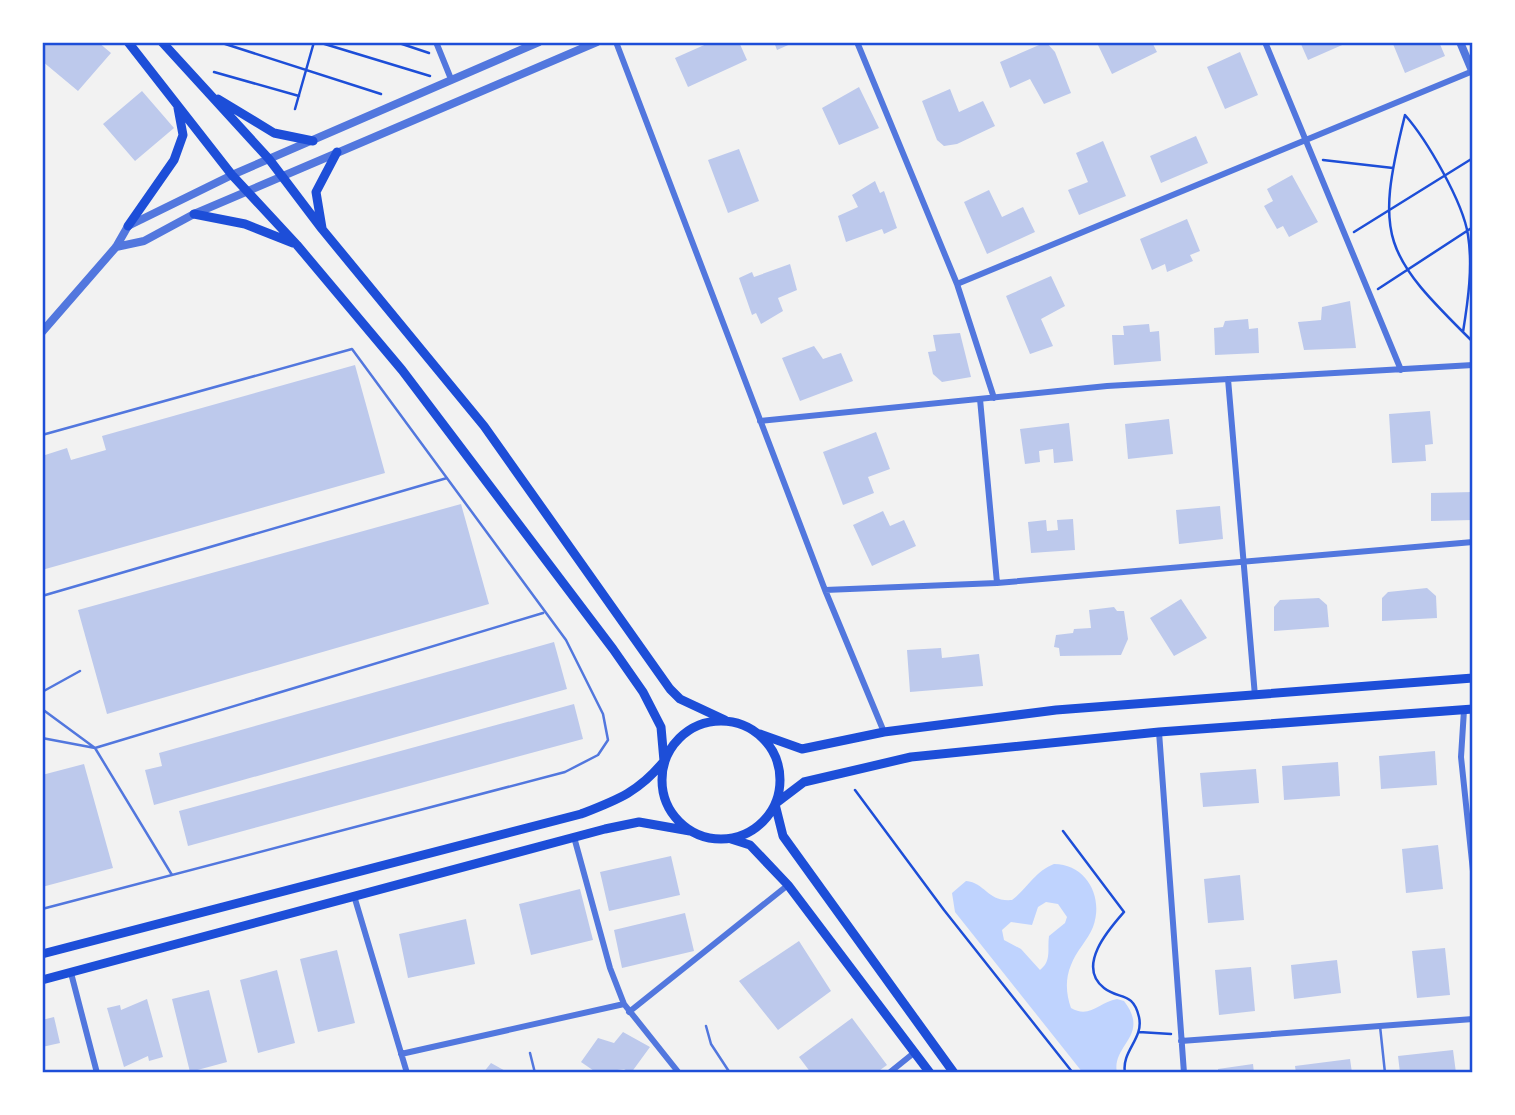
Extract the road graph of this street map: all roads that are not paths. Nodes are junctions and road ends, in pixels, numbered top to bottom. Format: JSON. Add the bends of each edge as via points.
{"nodes":[{"id":1,"x":128,"y":42,"type":"edge"},
{"id":2,"x":162,"y":42,"type":"edge"},
{"id":3,"x":436,"y":42,"type":"edge"},
{"id":4,"x":538,"y":42,"type":"edge"},
{"id":5,"x":597,"y":42,"type":"edge"},
{"id":6,"x":617,"y":42,"type":"edge"},
{"id":7,"x":857,"y":42,"type":"edge"},
{"id":8,"x":1265,"y":42,"type":"edge"},
{"id":9,"x":1460,"y":42,"type":"edge"},
{"id":10,"x":1473,"y":72,"type":"edge"},
{"id":11,"x":451,"y":79,"type":"junction"},
{"id":12,"x":214,"y":97,"type":"junction"},
{"id":13,"x":178,"y":107,"type":"junction"},
{"id":14,"x":313,"y":141,"type":"junction"},
{"id":15,"x":1306,"y":142,"type":"junction"},
{"id":16,"x":337,"y":152,"type":"junction"},
{"id":17,"x":269,"y":159,"type":"junction"},
{"id":18,"x":232,"y":175,"type":"junction"},
{"id":19,"x":284,"y":176,"type":"junction"},
{"id":20,"x":246,"y":191,"type":"junction"},
{"id":21,"x":194,"y":214,"type":"junction"},
{"id":22,"x":128,"y":226,"type":"junction"},
{"id":23,"x":322,"y":229,"type":"junction"},
{"id":24,"x":297,"y":245,"type":"junction"},
{"id":25,"x":116,"y":247,"type":"junction"},
{"id":26,"x":957,"y":284,"type":"junction"},
{"id":27,"x":42,"y":332,"type":"edge"},
{"id":28,"x":1473,"y":365,"type":"edge"},
{"id":29,"x":1401,"y":370,"type":"junction"},
{"id":30,"x":1228,"y":379,"type":"junction"},
{"id":31,"x":994,"y":398,"type":"junction"},
{"id":32,"x":980,"y":400,"type":"junction"},
{"id":33,"x":760,"y":421,"type":"junction"},
{"id":34,"x":42,"y":435,"type":"edge"},
{"id":35,"x":447,"y":478,"type":"junction"},
{"id":36,"x":1473,"y":542,"type":"edge"},
{"id":37,"x":1244,"y":560,"type":"junction"},
{"id":38,"x":997,"y":583,"type":"junction"},
{"id":39,"x":825,"y":590,"type":"junction"},
{"id":40,"x":42,"y":596,"type":"edge"},
{"id":41,"x":544,"y":612,"type":"junction"},
{"id":42,"x":80,"y":671,"type":"dead end"},
{"id":43,"x":1473,"y":678,"type":"edge"},
{"id":44,"x":42,"y":692,"type":"edge"},
{"id":45,"x":1255,"y":696,"type":"junction"},
{"id":46,"x":42,"y":709,"type":"edge"},
{"id":47,"x":1469,"y":709,"type":"edge"},
{"id":48,"x":725,"y":720,"type":"junction"},
{"id":49,"x":884,"y":732,"type":"junction"},
{"id":50,"x":1159,"y":732,"type":"junction"},
{"id":51,"x":760,"y":734,"type":"junction"},
{"id":52,"x":42,"y":738,"type":"edge"},
{"id":53,"x":95,"y":748,"type":"junction"},
{"id":54,"x":664,"y":761,"type":"junction"},
{"id":55,"x":775,"y":804,"type":"junction"},
{"id":56,"x":1471,"y":826,"type":"edge"},
{"id":57,"x":690,"y":831,"type":"junction"},
{"id":58,"x":574,"y":836,"type":"junction"},
{"id":59,"x":729,"y":839,"type":"junction"},
{"id":60,"x":1473,"y":871,"type":"edge"},
{"id":61,"x":172,"y":875,"type":"junction"},
{"id":62,"x":788,"y":885,"type":"junction"},
{"id":63,"x":355,"y":899,"type":"junction"},
{"id":64,"x":42,"y":909,"type":"edge"},
{"id":65,"x":42,"y":954,"type":"edge"},
{"id":66,"x":71,"y":973,"type":"junction"},
{"id":67,"x":42,"y":980,"type":"edge"},
{"id":68,"x":624,"y":1004,"type":"junction"},
{"id":69,"x":629,"y":1012,"type":"junction"},
{"id":70,"x":1473,"y":1019,"type":"edge"},
{"id":71,"x":706,"y":1026,"type":"dead end"},
{"id":72,"x":1380,"y":1026,"type":"junction"},
{"id":73,"x":1181,"y":1037,"type":"junction"},
{"id":74,"x":915,"y":1052,"type":"junction"},
{"id":75,"x":530,"y":1053,"type":"dead end"},
{"id":76,"x":401,"y":1054,"type":"junction"},
{"id":77,"x":97,"y":1073,"type":"edge"},
{"id":78,"x":407,"y":1073,"type":"edge"},
{"id":79,"x":535,"y":1073,"type":"edge"},
{"id":80,"x":679,"y":1073,"type":"edge"},
{"id":81,"x":730,"y":1073,"type":"edge"},
{"id":82,"x":889,"y":1073,"type":"edge"},
{"id":83,"x":930,"y":1073,"type":"edge"},
{"id":84,"x":954,"y":1073,"type":"edge"},
{"id":85,"x":1184,"y":1073,"type":"edge"},
{"id":86,"x":1385,"y":1073,"type":"edge"}],
"edges":[{"from":1,"to":13,"type":"main road"},
{"from":2,"to":12,"type":"main road"},
{"from":3,"to":11,"type":"street"},
{"from":4,"to":11,"type":"street"},
{"from":5,"to":16,"type":"street"},
{"from":6,"to":33,"type":"street"},
{"from":7,"to":26,"type":"street"},
{"from":8,"to":15,"type":"street"},
{"from":9,"to":10,"type":"street"},
{"from":10,"to":15,"type":"street"},
{"from":11,"to":14,"type":"street"},
{"from":12,"to":14,"type":"main road","via":[[274,132]]},
{"from":12,"to":17,"type":"main road"},
{"from":13,"to":18,"type":"main road"},
{"from":13,"to":22,"type":"main road","via":[[183,135],[174,160]]},
{"from":14,"to":17,"type":"street"},
{"from":15,"to":26,"type":"street"},
{"from":15,"to":29,"type":"street"},
{"from":16,"to":19,"type":"street"},
{"from":16,"to":23,"type":"main road","via":[[316,192]]},
{"from":17,"to":18,"type":"street"},
{"from":17,"to":19,"type":"main road"},
{"from":18,"to":20,"type":"main road"},
{"from":18,"to":22,"type":"street"},
{"from":19,"to":20,"type":"street"},
{"from":19,"to":23,"type":"main road"},
{"from":20,"to":21,"type":"street"},
{"from":20,"to":24,"type":"main road"},
{"from":21,"to":24,"type":"main road","via":[[245,224]]},
{"from":21,"to":25,"type":"street","via":[[144,241]]},
{"from":22,"to":25,"type":"street"},
{"from":23,"to":48,"type":"main road","via":[[484,426],[670,689],[680,699]]},
{"from":24,"to":54,"type":"main road","via":[[402,370],[613,649],[661,727]]},
{"from":25,"to":27,"type":"street"},
{"from":26,"to":31,"type":"street"},
{"from":28,"to":29,"type":"street"},
{"from":29,"to":30,"type":"street"},
{"from":30,"to":31,"type":"street"},
{"from":30,"to":37,"type":"street"},
{"from":31,"to":32,"type":"street"},
{"from":32,"to":33,"type":"street"},
{"from":32,"to":38,"type":"street"},
{"from":33,"to":39,"type":"street"},
{"from":34,"to":35,"type":"lane","via":[[352,349]]},
{"from":35,"to":40,"type":"lane"},
{"from":35,"to":41,"type":"lane"},
{"from":36,"to":37,"type":"street"},
{"from":37,"to":38,"type":"street"},
{"from":37,"to":45,"type":"street"},
{"from":38,"to":39,"type":"street"},
{"from":39,"to":49,"type":"street"},
{"from":41,"to":53,"type":"lane"},
{"from":41,"to":61,"type":"lane","via":[[566,640],[603,715],[608,740],[598,755],[565,772]]},
{"from":42,"to":44,"type":"lane"},
{"from":43,"to":45,"type":"main road"},
{"from":45,"to":49,"type":"main road","via":[[1056,710]]},
{"from":46,"to":53,"type":"lane"},
{"from":47,"to":50,"type":"main road"},
{"from":47,"to":56,"type":"street","via":[[1461,757]]},
{"from":48,"to":51,"type":"main road"},
{"from":48,"to":54,"type":"main road","via":[[688,729],[673,743]]},
{"from":49,"to":51,"type":"main road","via":[[802,749]]},
{"from":50,"to":55,"type":"main road","via":[[911,757],[820,776]]},
{"from":50,"to":73,"type":"street"},
{"from":51,"to":55,"type":"main road","via":[[779,767]]},
{"from":52,"to":53,"type":"lane"},
{"from":53,"to":61,"type":"lane"},
{"from":54,"to":57,"type":"main road","via":[[664,801],[674,818]]},
{"from":54,"to":65,"type":"main road","via":[[648,782],[581,814]]},
{"from":55,"to":59,"type":"main road","via":[[765,820],[748,833]]},
{"from":55,"to":84,"type":"main road","via":[[783,836]]},
{"from":56,"to":60,"type":"street"},
{"from":57,"to":58,"type":"main road","via":[[639,822]]},
{"from":57,"to":59,"type":"main road"},
{"from":58,"to":63,"type":"main road"},
{"from":58,"to":68,"type":"street"},
{"from":59,"to":62,"type":"main road","via":[[750,845]]},
{"from":61,"to":64,"type":"lane"},
{"from":62,"to":69,"type":"street"},
{"from":62,"to":74,"type":"main road"},
{"from":63,"to":66,"type":"main road"},
{"from":63,"to":76,"type":"street"},
{"from":66,"to":67,"type":"main road"},
{"from":66,"to":77,"type":"street"},
{"from":68,"to":69,"type":"street"},
{"from":68,"to":76,"type":"street"},
{"from":69,"to":80,"type":"street"},
{"from":70,"to":72,"type":"street"},
{"from":71,"to":81,"type":"lane","via":[[711,1044]]},
{"from":72,"to":73,"type":"street"},
{"from":72,"to":86,"type":"lane"},
{"from":73,"to":85,"type":"street"},
{"from":74,"to":82,"type":"street"},
{"from":74,"to":83,"type":"main road"},
{"from":75,"to":79,"type":"lane"},
{"from":76,"to":78,"type":"street"}]}
